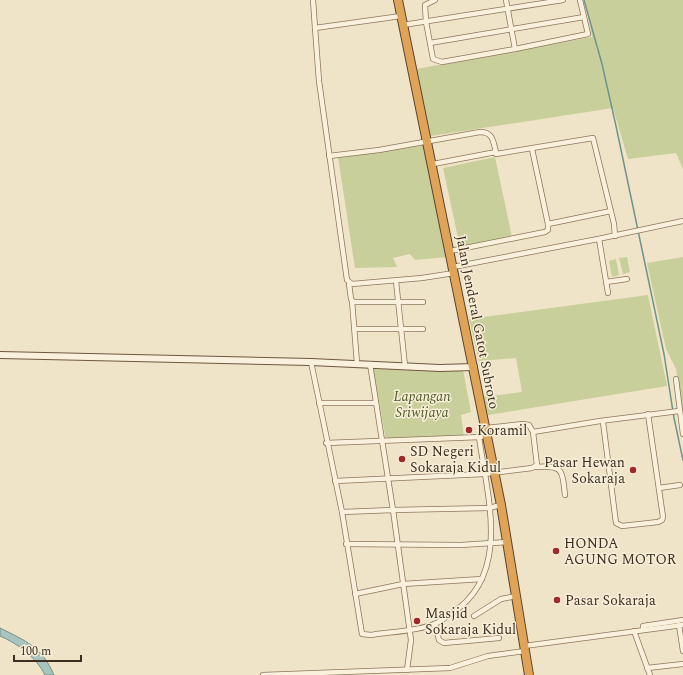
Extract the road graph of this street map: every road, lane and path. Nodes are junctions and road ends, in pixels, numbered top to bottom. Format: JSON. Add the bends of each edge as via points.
{"nodes":[{"id":1,"x":313,"y":0,"type":"edge"},
{"id":2,"x":398,"y":0,"type":"edge"},
{"id":3,"x":435,"y":0,"type":"edge"},
{"id":4,"x":506,"y":0,"type":"edge"},
{"id":5,"x":563,"y":0,"type":"edge"},
{"id":6,"x":580,"y":0,"type":"edge"},
{"id":7,"x":507,"y":9,"type":"junction"},
{"id":8,"x":401,"y":16,"type":"junction"},
{"id":9,"x":584,"y":17,"type":"junction"},
{"id":10,"x":426,"y":22,"type":"junction"},
{"id":11,"x":403,"y":25,"type":"junction"},
{"id":12,"x":315,"y":28,"type":"junction"},
{"id":13,"x":511,"y":30,"type":"junction"},
{"id":14,"x":430,"y":43,"type":"junction"},
{"id":15,"x":515,"y":49,"type":"junction"},
{"id":16,"x":428,"y":140,"type":"junction"},
{"id":17,"x":532,"y":149,"type":"junction"},
{"id":18,"x":496,"y":152,"type":"junction"},
{"id":19,"x":329,"y":156,"type":"junction"},
{"id":20,"x":433,"y":164,"type":"junction"},
{"id":21,"x":611,"y":212,"type":"junction"},
{"id":22,"x":683,"y":221,"type":"edge"},
{"id":23,"x":548,"y":224,"type":"junction"},
{"id":24,"x":615,"y":236,"type":"junction"},
{"id":25,"x":599,"y":239,"type":"junction"},
{"id":26,"x":450,"y":251,"type":"junction"},
{"id":27,"x":454,"y":270,"type":"junction"},
{"id":28,"x":627,"y":279,"type":"dead end"},
{"id":29,"x":396,"y":281,"type":"junction"},
{"id":30,"x":606,"y":282,"type":"junction"},
{"id":31,"x":349,"y":284,"type":"junction"},
{"id":32,"x":608,"y":293,"type":"dead end"},
{"id":33,"x":352,"y":301,"type":"junction"},
{"id":34,"x":397,"y":302,"type":"junction"},
{"id":35,"x":423,"y":302,"type":"dead end"},
{"id":36,"x":355,"y":329,"type":"junction"},
{"id":37,"x":400,"y":329,"type":"junction"},
{"id":38,"x":423,"y":329,"type":"dead end"},
{"id":39,"x":0,"y":355,"type":"edge"},
{"id":40,"x":311,"y":362,"type":"junction"},
{"id":41,"x":357,"y":363,"type":"junction"},
{"id":42,"x":370,"y":364,"type":"junction"},
{"id":43,"x":405,"y":366,"type":"junction"},
{"id":44,"x":474,"y":367,"type":"junction"},
{"id":45,"x":676,"y":379,"type":"dead end"},
{"id":46,"x":319,"y":403,"type":"junction"},
{"id":47,"x":376,"y":403,"type":"junction"},
{"id":48,"x":677,"y":411,"type":"junction"},
{"id":49,"x":648,"y":414,"type":"junction"},
{"id":50,"x":603,"y":422,"type":"junction"},
{"id":51,"x":486,"y":428,"type":"junction"},
{"id":52,"x":533,"y":432,"type":"junction"},
{"id":53,"x":683,"y":434,"type":"edge"},
{"id":54,"x":483,"y":437,"type":"junction"},
{"id":55,"x":383,"y":441,"type":"junction"},
{"id":56,"x":326,"y":443,"type":"junction"},
{"id":57,"x":535,"y":467,"type":"junction"},
{"id":58,"x":494,"y":473,"type":"junction"},
{"id":59,"x":484,"y":474,"type":"junction"},
{"id":60,"x":389,"y":477,"type":"junction"},
{"id":61,"x":335,"y":481,"type":"junction"},
{"id":62,"x":680,"y":485,"type":"dead end"},
{"id":63,"x":659,"y":488,"type":"junction"},
{"id":64,"x":565,"y":495,"type":"dead end"},
{"id":65,"x":501,"y":506,"type":"junction"},
{"id":66,"x":489,"y":508,"type":"junction"},
{"id":67,"x":393,"y":510,"type":"junction"},
{"id":68,"x":342,"y":512,"type":"junction"},
{"id":69,"x":508,"y":542,"type":"junction"},
{"id":70,"x":398,"y":543,"type":"junction"},
{"id":71,"x":346,"y":544,"type":"junction"},
{"id":72,"x":491,"y":544,"type":"junction"},
{"id":73,"x":482,"y":579,"type":"junction"},
{"id":74,"x":404,"y":584,"type":"junction"},
{"id":75,"x":355,"y":594,"type":"junction"},
{"id":76,"x":517,"y":596,"type":"junction"},
{"id":77,"x":474,"y":616,"type":"dead end"},
{"id":78,"x":683,"y":620,"type":"edge"},
{"id":79,"x":435,"y":624,"type":"junction"},
{"id":80,"x":681,"y":625,"type":"edge"},
{"id":81,"x":410,"y":629,"type":"junction"},
{"id":82,"x":643,"y":629,"type":"junction"},
{"id":83,"x":634,"y":631,"type":"junction"},
{"id":84,"x":499,"y":638,"type":"dead end"},
{"id":85,"x":524,"y":648,"type":"junction"},
{"id":86,"x":683,"y":651,"type":"edge"},
{"id":87,"x":683,"y":664,"type":"edge"},
{"id":88,"x":647,"y":668,"type":"junction"},
{"id":89,"x":426,"y":669,"type":"junction"},
{"id":90,"x":407,"y":670,"type":"junction"},
{"id":91,"x":263,"y":675,"type":"edge"},
{"id":92,"x":427,"y":675,"type":"edge"},
{"id":93,"x":529,"y":675,"type":"edge"},
{"id":94,"x":650,"y":675,"type":"edge"}],
"edges":[{"from":1,"to":12,"type":"street"},
{"from":2,"to":8,"type":"highway","name":"Jalan Jenderal Gatot Subroto"},
{"from":3,"to":10,"type":"street","via":[[425,5]]},
{"from":4,"to":7,"type":"street"},
{"from":5,"to":7,"type":"street"},
{"from":6,"to":9,"type":"street"},
{"from":7,"to":10,"type":"street"},
{"from":7,"to":13,"type":"street"},
{"from":8,"to":11,"type":"highway","name":"Jalan Jenderal Gatot Subroto"},
{"from":8,"to":12,"type":"street"},
{"from":9,"to":13,"type":"street"},
{"from":9,"to":15,"type":"street","via":[[588,31],[586,34]]},
{"from":10,"to":11,"type":"street"},
{"from":10,"to":14,"type":"street"},
{"from":11,"to":16,"type":"highway","name":"Jalan Jenderal Gatot Subroto"},
{"from":12,"to":19,"type":"street"},
{"from":13,"to":14,"type":"street"},
{"from":13,"to":15,"type":"street"},
{"from":14,"to":15,"type":"street","via":[[433,59],[438,62]]},
{"from":16,"to":18,"type":"street","via":[[486,132],[492,136]]},
{"from":16,"to":19,"type":"street","via":[[379,150]]},
{"from":16,"to":20,"type":"highway","name":"Jalan Jenderal Gatot Subroto"},
{"from":17,"to":18,"type":"street"},
{"from":17,"to":21,"type":"street","via":[[593,138]]},
{"from":17,"to":23,"type":"street"},
{"from":18,"to":20,"type":"street"},
{"from":19,"to":31,"type":"street"},
{"from":20,"to":26,"type":"highway","name":"Jalan Jenderal Gatot Subroto"},
{"from":21,"to":23,"type":"street"},
{"from":21,"to":24,"type":"street"},
{"from":22,"to":24,"type":"street"},
{"from":23,"to":26,"type":"street","via":[[548,230],[545,232]]},
{"from":24,"to":25,"type":"street"},
{"from":25,"to":27,"type":"street"},
{"from":25,"to":30,"type":"street"},
{"from":26,"to":27,"type":"highway","name":"Jalan Jenderal Gatot Subroto"},
{"from":27,"to":29,"type":"street"},
{"from":27,"to":44,"type":"highway","name":"Jalan Jenderal Gatot Subroto"},
{"from":28,"to":30,"type":"street"},
{"from":29,"to":31,"type":"street"},
{"from":29,"to":34,"type":"street"},
{"from":30,"to":32,"type":"street"},
{"from":31,"to":33,"type":"street"},
{"from":33,"to":34,"type":"street"},
{"from":33,"to":36,"type":"street"},
{"from":34,"to":35,"type":"street"},
{"from":34,"to":37,"type":"street"},
{"from":36,"to":37,"type":"street"},
{"from":36,"to":41,"type":"street"},
{"from":37,"to":38,"type":"street"},
{"from":37,"to":43,"type":"street"},
{"from":39,"to":40,"type":"street"},
{"from":40,"to":41,"type":"street"},
{"from":40,"to":46,"type":"street"},
{"from":41,"to":42,"type":"street"},
{"from":42,"to":43,"type":"street"},
{"from":42,"to":47,"type":"street"},
{"from":43,"to":44,"type":"street"},
{"from":44,"to":51,"type":"highway","name":"Jalan Jenderal Gatot Subroto"},
{"from":45,"to":48,"type":"street"},
{"from":46,"to":47,"type":"street"},
{"from":46,"to":56,"type":"street"},
{"from":47,"to":55,"type":"street"},
{"from":48,"to":49,"type":"street"},
{"from":48,"to":53,"type":"street"},
{"from":49,"to":50,"type":"street"},
{"from":49,"to":63,"type":"street"},
{"from":50,"to":52,"type":"street"},
{"from":50,"to":63,"type":"street","via":[[616,524],[622,526],[662,520]]},
{"from":51,"to":52,"type":"street","via":[[527,424]]},
{"from":51,"to":54,"type":"highway","name":"Jalan Jenderal Gatot Subroto"},
{"from":52,"to":57,"type":"street"},
{"from":54,"to":55,"type":"street"},
{"from":54,"to":58,"type":"highway","name":"Jalan Jenderal Gatot Subroto"},
{"from":54,"to":59,"type":"street"},
{"from":55,"to":56,"type":"street"},
{"from":55,"to":60,"type":"street"},
{"from":56,"to":61,"type":"street"},
{"from":57,"to":58,"type":"street"},
{"from":57,"to":64,"type":"street","via":[[548,466],[559,469],[562,473]]},
{"from":58,"to":59,"type":"street"},
{"from":58,"to":65,"type":"highway","name":"Jalan Jenderal Gatot Subroto"},
{"from":59,"to":60,"type":"street"},
{"from":59,"to":66,"type":"street"},
{"from":60,"to":61,"type":"street"},
{"from":60,"to":67,"type":"street"},
{"from":61,"to":68,"type":"street"},
{"from":62,"to":63,"type":"street"},
{"from":65,"to":66,"type":"street"},
{"from":65,"to":69,"type":"highway","name":"Jalan Jenderal Gatot Subroto"},
{"from":66,"to":67,"type":"street"},
{"from":66,"to":72,"type":"street"},
{"from":67,"to":68,"type":"street"},
{"from":67,"to":70,"type":"street"},
{"from":68,"to":71,"type":"street"},
{"from":69,"to":72,"type":"street"},
{"from":69,"to":76,"type":"highway","name":"Jalan Jenderal Gatot Subroto"},
{"from":70,"to":71,"type":"street"},
{"from":70,"to":72,"type":"street"},
{"from":70,"to":74,"type":"street"},
{"from":71,"to":75,"type":"street"},
{"from":72,"to":73,"type":"street","via":[[489,562]]},
{"from":73,"to":74,"type":"street"},
{"from":73,"to":79,"type":"street","via":[[467,601]]},
{"from":74,"to":75,"type":"street"},
{"from":74,"to":81,"type":"street"},
{"from":75,"to":81,"type":"street","via":[[362,634]]},
{"from":76,"to":77,"type":"street","via":[[501,599]]},
{"from":76,"to":85,"type":"highway","name":"Jalan Jenderal Gatot Subroto"},
{"from":78,"to":82,"type":"street","via":[[643,626]]},
{"from":79,"to":81,"type":"street"},
{"from":79,"to":84,"type":"street","via":[[439,640],[444,643]]},
{"from":80,"to":82,"type":"street"},
{"from":80,"to":86,"type":"street"},
{"from":81,"to":90,"type":"street"},
{"from":82,"to":83,"type":"street"},
{"from":83,"to":85,"type":"street"},
{"from":83,"to":88,"type":"street"},
{"from":85,"to":89,"type":"street","via":[[459,666]]},
{"from":85,"to":93,"type":"highway","name":"Jalan Jenderal Gatot Subroto"},
{"from":87,"to":88,"type":"street"},
{"from":88,"to":94,"type":"street"},
{"from":89,"to":90,"type":"street"},
{"from":89,"to":92,"type":"street"},
{"from":90,"to":91,"type":"street"}]}
